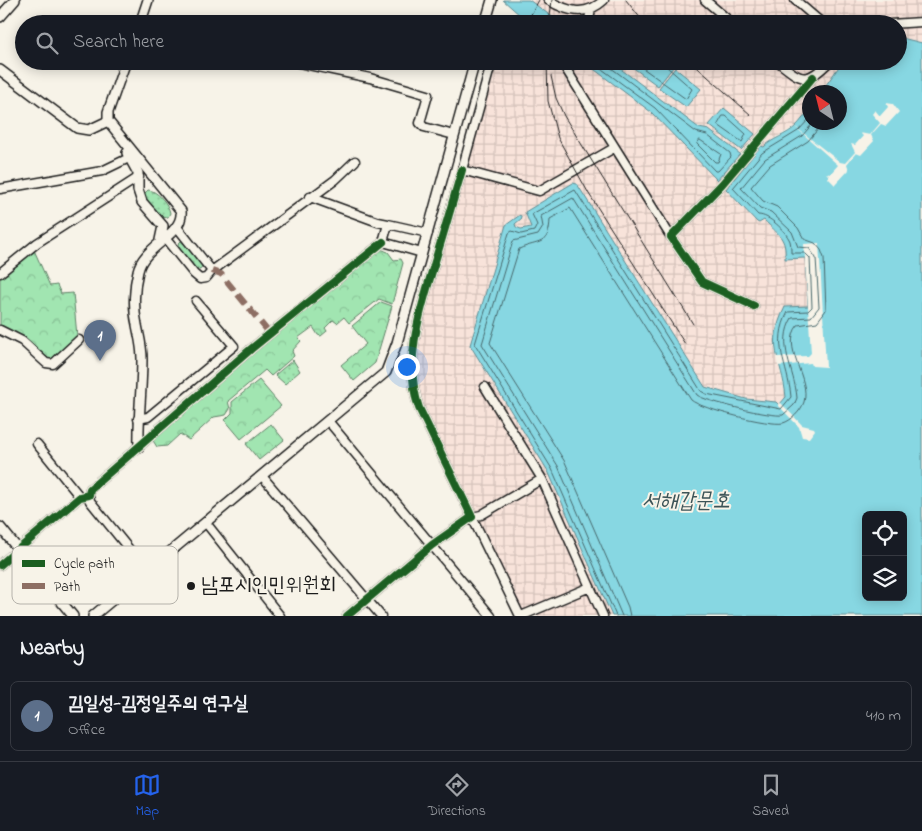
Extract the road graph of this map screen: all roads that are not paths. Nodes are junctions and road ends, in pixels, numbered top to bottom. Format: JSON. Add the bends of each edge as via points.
{"nodes":[{"id":1,"x":148,"y":0,"type":"edge"},
{"id":2,"x":548,"y":0,"type":"edge"},
{"id":3,"x":604,"y":0,"type":"edge"},
{"id":4,"x":705,"y":0,"type":"edge"},
{"id":5,"x":795,"y":0,"type":"edge"},
{"id":6,"x":491,"y":1,"type":"edge"},
{"id":7,"x":11,"y":2,"type":"edge"},
{"id":8,"x":591,"y":10,"type":"junction"},
{"id":9,"x":143,"y":15,"type":"edge"},
{"id":10,"x":488,"y":15,"type":"edge"},
{"id":11,"x":590,"y":15,"type":"edge"},
{"id":12,"x":722,"y":15,"type":"edge"},
{"id":13,"x":812,"y":15,"type":"edge"},
{"id":14,"x":0,"y":17,"type":"edge"},
{"id":15,"x":922,"y":22,"type":"edge"},
{"id":16,"x":907,"y":23,"type":"edge"},
{"id":17,"x":0,"y":70,"type":"edge"},
{"id":18,"x":123,"y":70,"type":"edge"},
{"id":19,"x":332,"y":70,"type":"edge"},
{"id":20,"x":472,"y":70,"type":"edge"},
{"id":21,"x":489,"y":70,"type":"edge"},
{"id":22,"x":566,"y":70,"type":"edge"},
{"id":23,"x":789,"y":70,"type":"edge"},
{"id":24,"x":820,"y":70,"type":"edge"},
{"id":25,"x":813,"y":77,"type":"junction"},
{"id":26,"x":108,"y":123,"type":"junction"},
{"id":27,"x":454,"y":135,"type":"junction"},
{"id":28,"x":614,"y":148,"type":"junction"},
{"id":29,"x":132,"y":156,"type":"junction"},
{"id":30,"x":355,"y":161,"type":"dead end"},
{"id":31,"x":462,"y":170,"type":"junction"},
{"id":32,"x":139,"y":177,"type":"junction"},
{"id":33,"x":0,"y":188,"type":"edge"},
{"id":34,"x":310,"y":197,"type":"junction"},
{"id":35,"x":388,"y":224,"type":"junction"},
{"id":36,"x":177,"y":227,"type":"junction"},
{"id":37,"x":428,"y":233,"type":"junction"},
{"id":38,"x":671,"y":238,"type":"junction"},
{"id":39,"x":162,"y":240,"type":"junction"},
{"id":40,"x":383,"y":242,"type":"junction"},
{"id":41,"x":422,"y":253,"type":"junction"},
{"id":42,"x":212,"y":271,"type":"junction"},
{"id":43,"x":0,"y":273,"type":"edge"},
{"id":44,"x":196,"y":301,"type":"dead end"},
{"id":45,"x":754,"y":306,"type":"dead end"},
{"id":46,"x":0,"y":330,"type":"edge"},
{"id":47,"x":79,"y":340,"type":"dead end"},
{"id":48,"x":485,"y":388,"type":"dead end"},
{"id":49,"x":138,"y":419,"type":"junction"},
{"id":50,"x":329,"y":422,"type":"junction"},
{"id":51,"x":37,"y":444,"type":"dead end"},
{"id":52,"x":139,"y":447,"type":"junction"},
{"id":53,"x":262,"y":476,"type":"junction"},
{"id":54,"x":542,"y":479,"type":"junction"},
{"id":55,"x":89,"y":495,"type":"junction"},
{"id":56,"x":80,"y":497,"type":"junction"},
{"id":57,"x":472,"y":517,"type":"junction"},
{"id":58,"x":206,"y":523,"type":"junction"},
{"id":59,"x":0,"y":526,"type":"edge"},
{"id":60,"x":432,"y":545,"type":"junction"},
{"id":61,"x":16,"y":546,"type":"edge"},
{"id":62,"x":22,"y":546,"type":"edge"},
{"id":63,"x":127,"y":546,"type":"edge"},
{"id":64,"x":177,"y":546,"type":"edge"},
{"id":65,"x":12,"y":555,"type":"edge"},
{"id":66,"x":0,"y":566,"type":"edge"},
{"id":67,"x":590,"y":588,"type":"junction"},
{"id":68,"x":367,"y":599,"type":"junction"},
{"id":69,"x":63,"y":604,"type":"edge"},
{"id":70,"x":107,"y":604,"type":"edge"},
{"id":71,"x":73,"y":616,"type":"edge"},
{"id":72,"x":93,"y":616,"type":"edge"},
{"id":73,"x":280,"y":616,"type":"edge"},
{"id":74,"x":347,"y":616,"type":"edge"},
{"id":75,"x":381,"y":616,"type":"edge"},
{"id":76,"x":491,"y":616,"type":"edge"},
{"id":77,"x":520,"y":616,"type":"edge"},
{"id":78,"x":603,"y":616,"type":"edge"}],
"edges":[{"from":1,"to":9,"type":"main road"},
{"from":2,"to":8,"type":"street","via":[[574,11]]},
{"from":3,"to":8,"type":"street"},
{"from":4,"to":12,"type":"street"},
{"from":5,"to":13,"type":"street"},
{"from":6,"to":10,"type":"main road"},
{"from":7,"to":14,"type":"main road"},
{"from":8,"to":11,"type":"street"},
{"from":15,"to":16,"type":"street"},
{"from":17,"to":26,"type":"main road","via":[[72,126],[89,130]]},
{"from":18,"to":26,"type":"main road","via":[[108,112]]},
{"from":19,"to":27,"type":"street","via":[[428,94],[420,123]]},
{"from":20,"to":27,"type":"main road"},
{"from":21,"to":31,"type":"street"},
{"from":22,"to":28,"type":"street"},
{"from":23,"to":25,"type":"street","via":[[799,78]]},
{"from":24,"to":25,"type":"street"},
{"from":25,"to":38,"type":"street","via":[[722,184]]},
{"from":26,"to":29,"type":"main road"},
{"from":27,"to":37,"type":"main road"},
{"from":28,"to":31,"type":"street","via":[[540,190]]},
{"from":28,"to":38,"type":"street"},
{"from":29,"to":32,"type":"main road"},
{"from":29,"to":33,"type":"street","via":[[102,171]]},
{"from":29,"to":36,"type":"main road","via":[[181,211]]},
{"from":30,"to":34,"type":"street"},
{"from":31,"to":57,"type":"street","via":[[418,320],[414,382],[419,408]]},
{"from":32,"to":39,"type":"main road","via":[[138,190],[142,202],[163,226]]},
{"from":32,"to":43,"type":"street","via":[[37,243]]},
{"from":34,"to":35,"type":"street"},
{"from":34,"to":42,"type":"street"},
{"from":35,"to":37,"type":"street"},
{"from":35,"to":40,"type":"street"},
{"from":36,"to":39,"type":"main road"},
{"from":36,"to":42,"type":"street"},
{"from":37,"to":41,"type":"main road"},
{"from":38,"to":45,"type":"street","via":[[702,282]]},
{"from":39,"to":42,"type":"street","via":[[200,279]]},
{"from":39,"to":49,"type":"main road","via":[[147,254],[137,272],[135,314],[142,359]]},
{"from":40,"to":41,"type":"street"},
{"from":40,"to":52,"type":"street","via":[[251,349]]},
{"from":41,"to":50,"type":"main road","via":[[388,368],[383,376]]},
{"from":44,"to":49,"type":"street","via":[[234,346],[148,416]]},
{"from":46,"to":47,"type":"street","via":[[22,341],[46,363],[53,364]]},
{"from":48,"to":54,"type":"street"},
{"from":49,"to":52,"type":"main road"},
{"from":50,"to":53,"type":"main road"},
{"from":50,"to":60,"type":"street"},
{"from":51,"to":56,"type":"street"},
{"from":52,"to":55,"type":"street","via":[[90,489]]},
{"from":53,"to":58,"type":"main road"},
{"from":53,"to":68,"type":"street"},
{"from":54,"to":57,"type":"street","via":[[481,515]]},
{"from":54,"to":67,"type":"street"},
{"from":55,"to":56,"type":"street"},
{"from":55,"to":63,"type":"street","via":[[90,501]]},
{"from":56,"to":62,"type":"street"},
{"from":57,"to":60,"type":"street"},
{"from":57,"to":77,"type":"street"},
{"from":58,"to":64,"type":"main road"},
{"from":58,"to":73,"type":"street"},
{"from":59,"to":61,"type":"main road"},
{"from":60,"to":68,"type":"street"},
{"from":60,"to":76,"type":"street"},
{"from":65,"to":66,"type":"street"},
{"from":67,"to":77,"type":"street"},
{"from":67,"to":78,"type":"street"},
{"from":68,"to":74,"type":"street"},
{"from":68,"to":75,"type":"street"},
{"from":69,"to":71,"type":"main road"},
{"from":70,"to":72,"type":"main road"}]}
